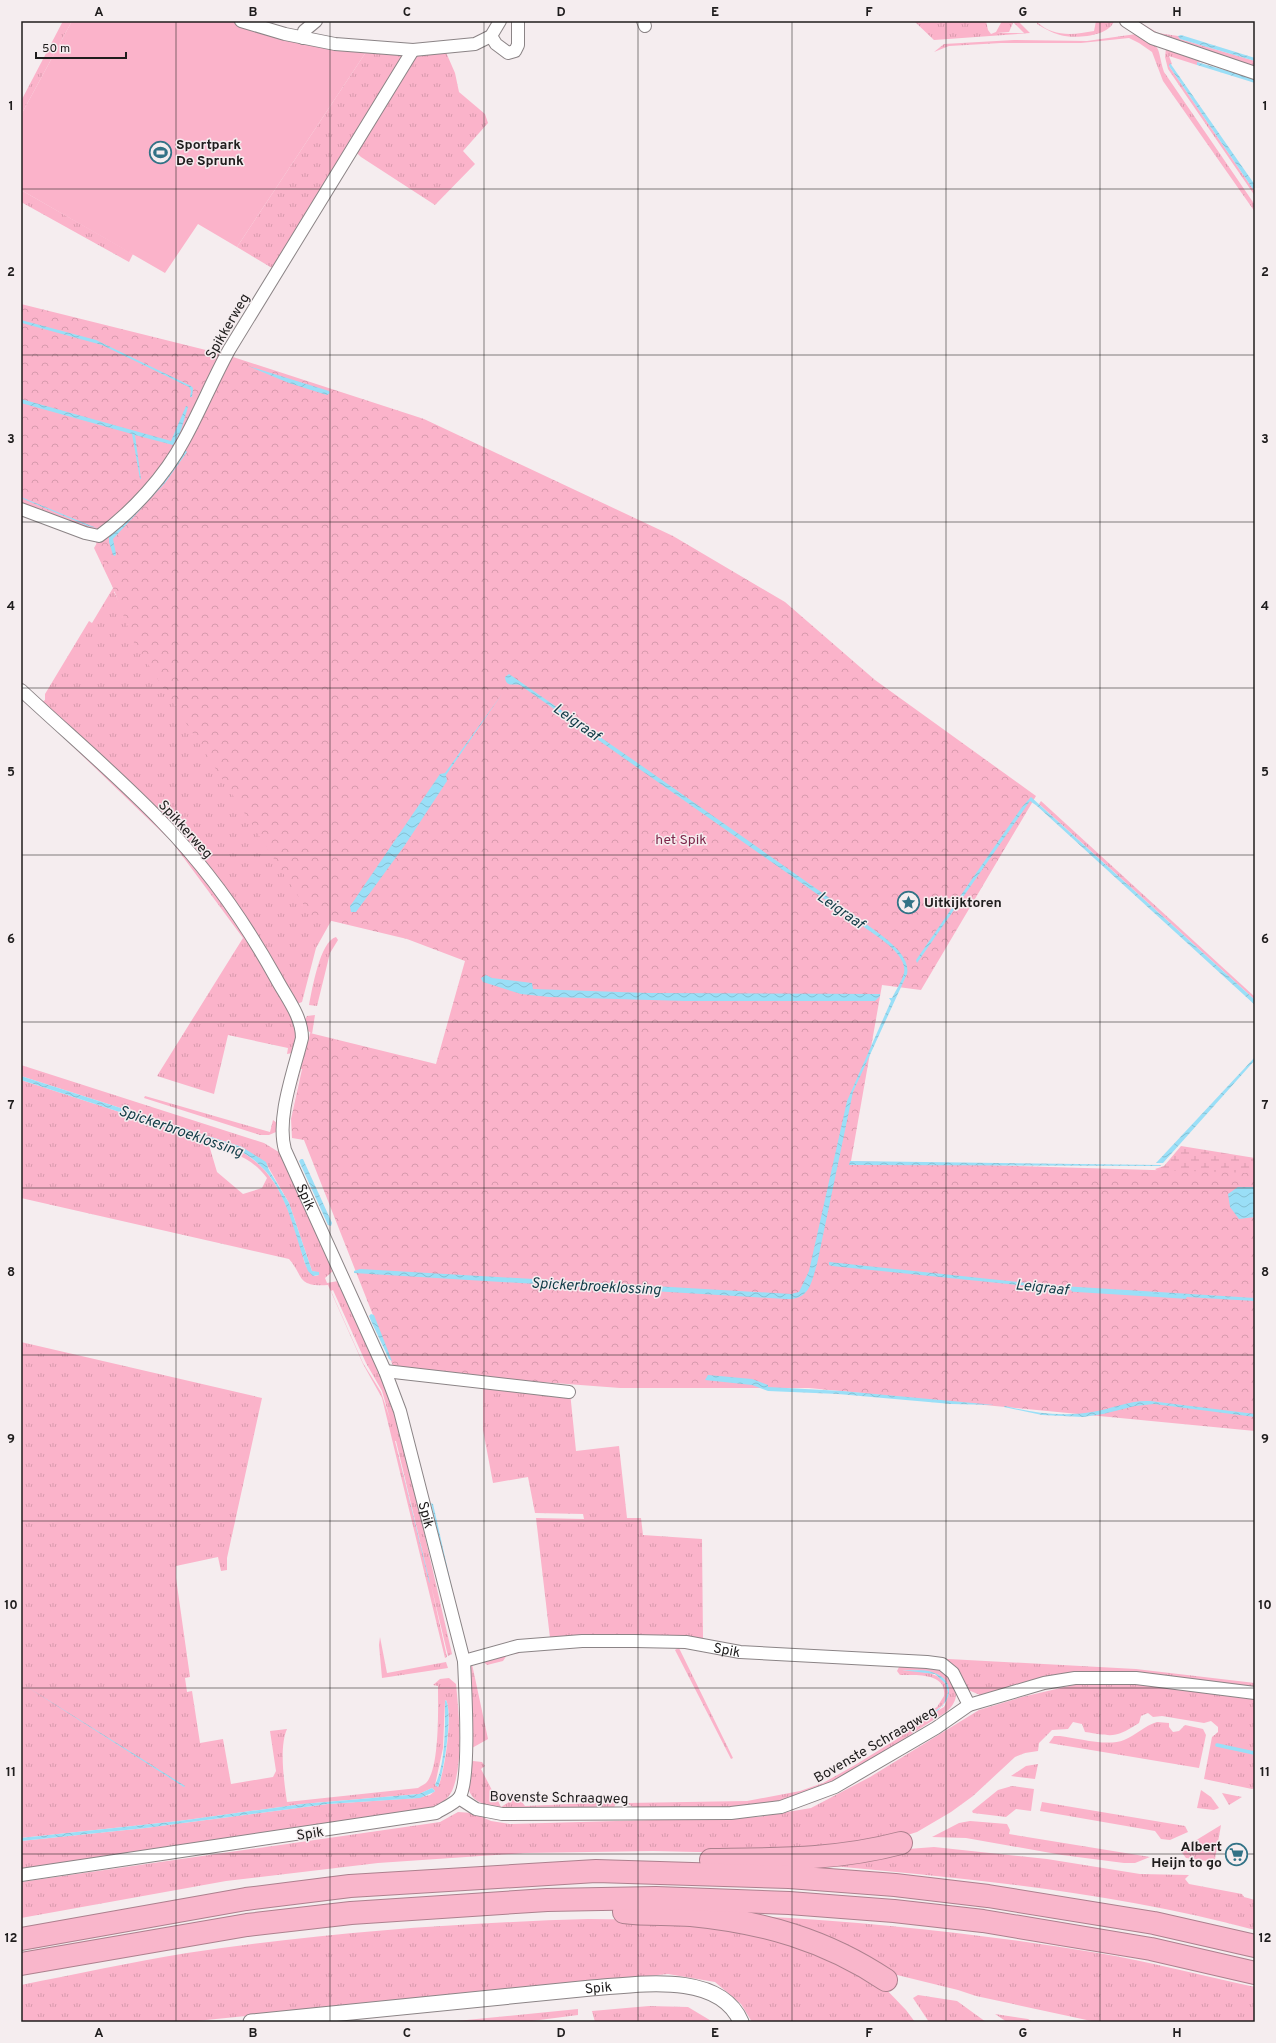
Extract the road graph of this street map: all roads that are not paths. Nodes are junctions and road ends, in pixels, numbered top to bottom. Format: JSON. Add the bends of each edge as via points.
{"nodes":[{"id":1,"x":241,"y":21,"type":"edge"},
{"id":2,"x":316,"y":21,"type":"edge"},
{"id":3,"x":500,"y":21,"type":"edge"},
{"id":4,"x":518,"y":21,"type":"edge"},
{"id":5,"x":1126,"y":21,"type":"edge"},
{"id":6,"x":491,"y":36,"type":"junction"},
{"id":7,"x":303,"y":38,"type":"junction"},
{"id":8,"x":413,"y":50,"type":"junction"},
{"id":9,"x":1255,"y":73,"type":"edge"},
{"id":10,"x":21,"y":509,"type":"edge"},
{"id":11,"x":21,"y":690,"type":"edge"},
{"id":12,"x":296,"y":1015,"type":"joint"},
{"id":13,"x":385,"y":1371,"type":"junction"},
{"id":14,"x":569,"y":1392,"type":"dead end"},
{"id":15,"x":464,"y":1661,"type":"junction"},
{"id":16,"x":1255,"y":1693,"type":"edge"},
{"id":17,"x":969,"y":1705,"type":"junction"},
{"id":18,"x":459,"y":1798,"type":"junction"},
{"id":19,"x":901,"y":1843,"type":"dead end"},
{"id":20,"x":596,"y":1871,"type":"junction"},
{"id":21,"x":21,"y":1875,"type":"edge"},
{"id":22,"x":547,"y":1900,"type":"junction"},
{"id":23,"x":21,"y":1939,"type":"edge"},
{"id":24,"x":1255,"y":1946,"type":"edge"},
{"id":25,"x":21,"y":1964,"type":"edge"},
{"id":26,"x":1255,"y":1973,"type":"edge"},
{"id":27,"x":886,"y":1980,"type":"dead end"},
{"id":28,"x":250,"y":2022,"type":"edge"},
{"id":29,"x":741,"y":2022,"type":"edge"}],
"edges":[{"from":1,"to":7,"type":"street"},
{"from":2,"to":7,"type":"street","via":[[304,31]]},
{"from":3,"to":6,"type":"street"},
{"from":4,"to":6,"type":"street","via":[[518,45],[515,51],[508,53],[496,44]]},
{"from":5,"to":9,"type":"street","via":[[1152,38]]},
{"from":6,"to":8,"type":"street","via":[[475,44]]},
{"from":7,"to":8,"type":"street","via":[[335,44]]},
{"from":8,"to":10,"type":"street","name":"Spikkerweg","via":[[229,350],[174,457],[150,488],[111,528],[99,536]]},
{"from":11,"to":12,"type":"street","name":"Spikkerweg","via":[[162,822],[187,850],[257,944]]},
{"from":12,"to":13,"type":"street","name":"Spik","via":[[302,1028],[302,1038],[283,1118],[282,1138],[291,1165]]},
{"from":13,"to":14,"type":"street"},
{"from":13,"to":15,"type":"street","name":"Spik","via":[[400,1411]]},
{"from":15,"to":17,"type":"street","name":"Spik","via":[[518,1646],[634,1641],[686,1642],[740,1652],[919,1661],[942,1664],[953,1673]]},
{"from":15,"to":18,"type":"street","name":"Spik","via":[[465,1775]]},
{"from":16,"to":17,"type":"street","name":"Bovenste Schraagweg","via":[[1136,1678],[1075,1678],[1044,1683]]},
{"from":17,"to":18,"type":"street","name":"Bovenste Schraagweg","via":[[936,1728],[834,1787],[781,1807],[731,1813],[502,1814],[476,1809]]},
{"from":18,"to":21,"type":"street","name":"Spik","via":[[436,1814]]},
{"from":19,"to":20,"type":"highway","via":[[842,1855],[802,1859],[633,1862]]},
{"from":20,"to":23,"type":"highway","via":[[350,1886],[246,1899]]},
{"from":20,"to":24,"type":"highway","via":[[789,1877],[895,1885],[988,1896],[1154,1923]]},
{"from":22,"to":25,"type":"highway","via":[[352,1913],[254,1924]]},
{"from":22,"to":26,"type":"highway","via":[[664,1898],[789,1903],[894,1911],[984,1921],[1144,1947]]},
{"from":22,"to":27,"type":"highway","via":[[627,1912],[724,1919],[764,1927],[831,1948]]},
{"from":28,"to":29,"type":"street","name":"Spik","via":[[591,1988],[674,1984],[700,1988],[724,2001]]}]}
